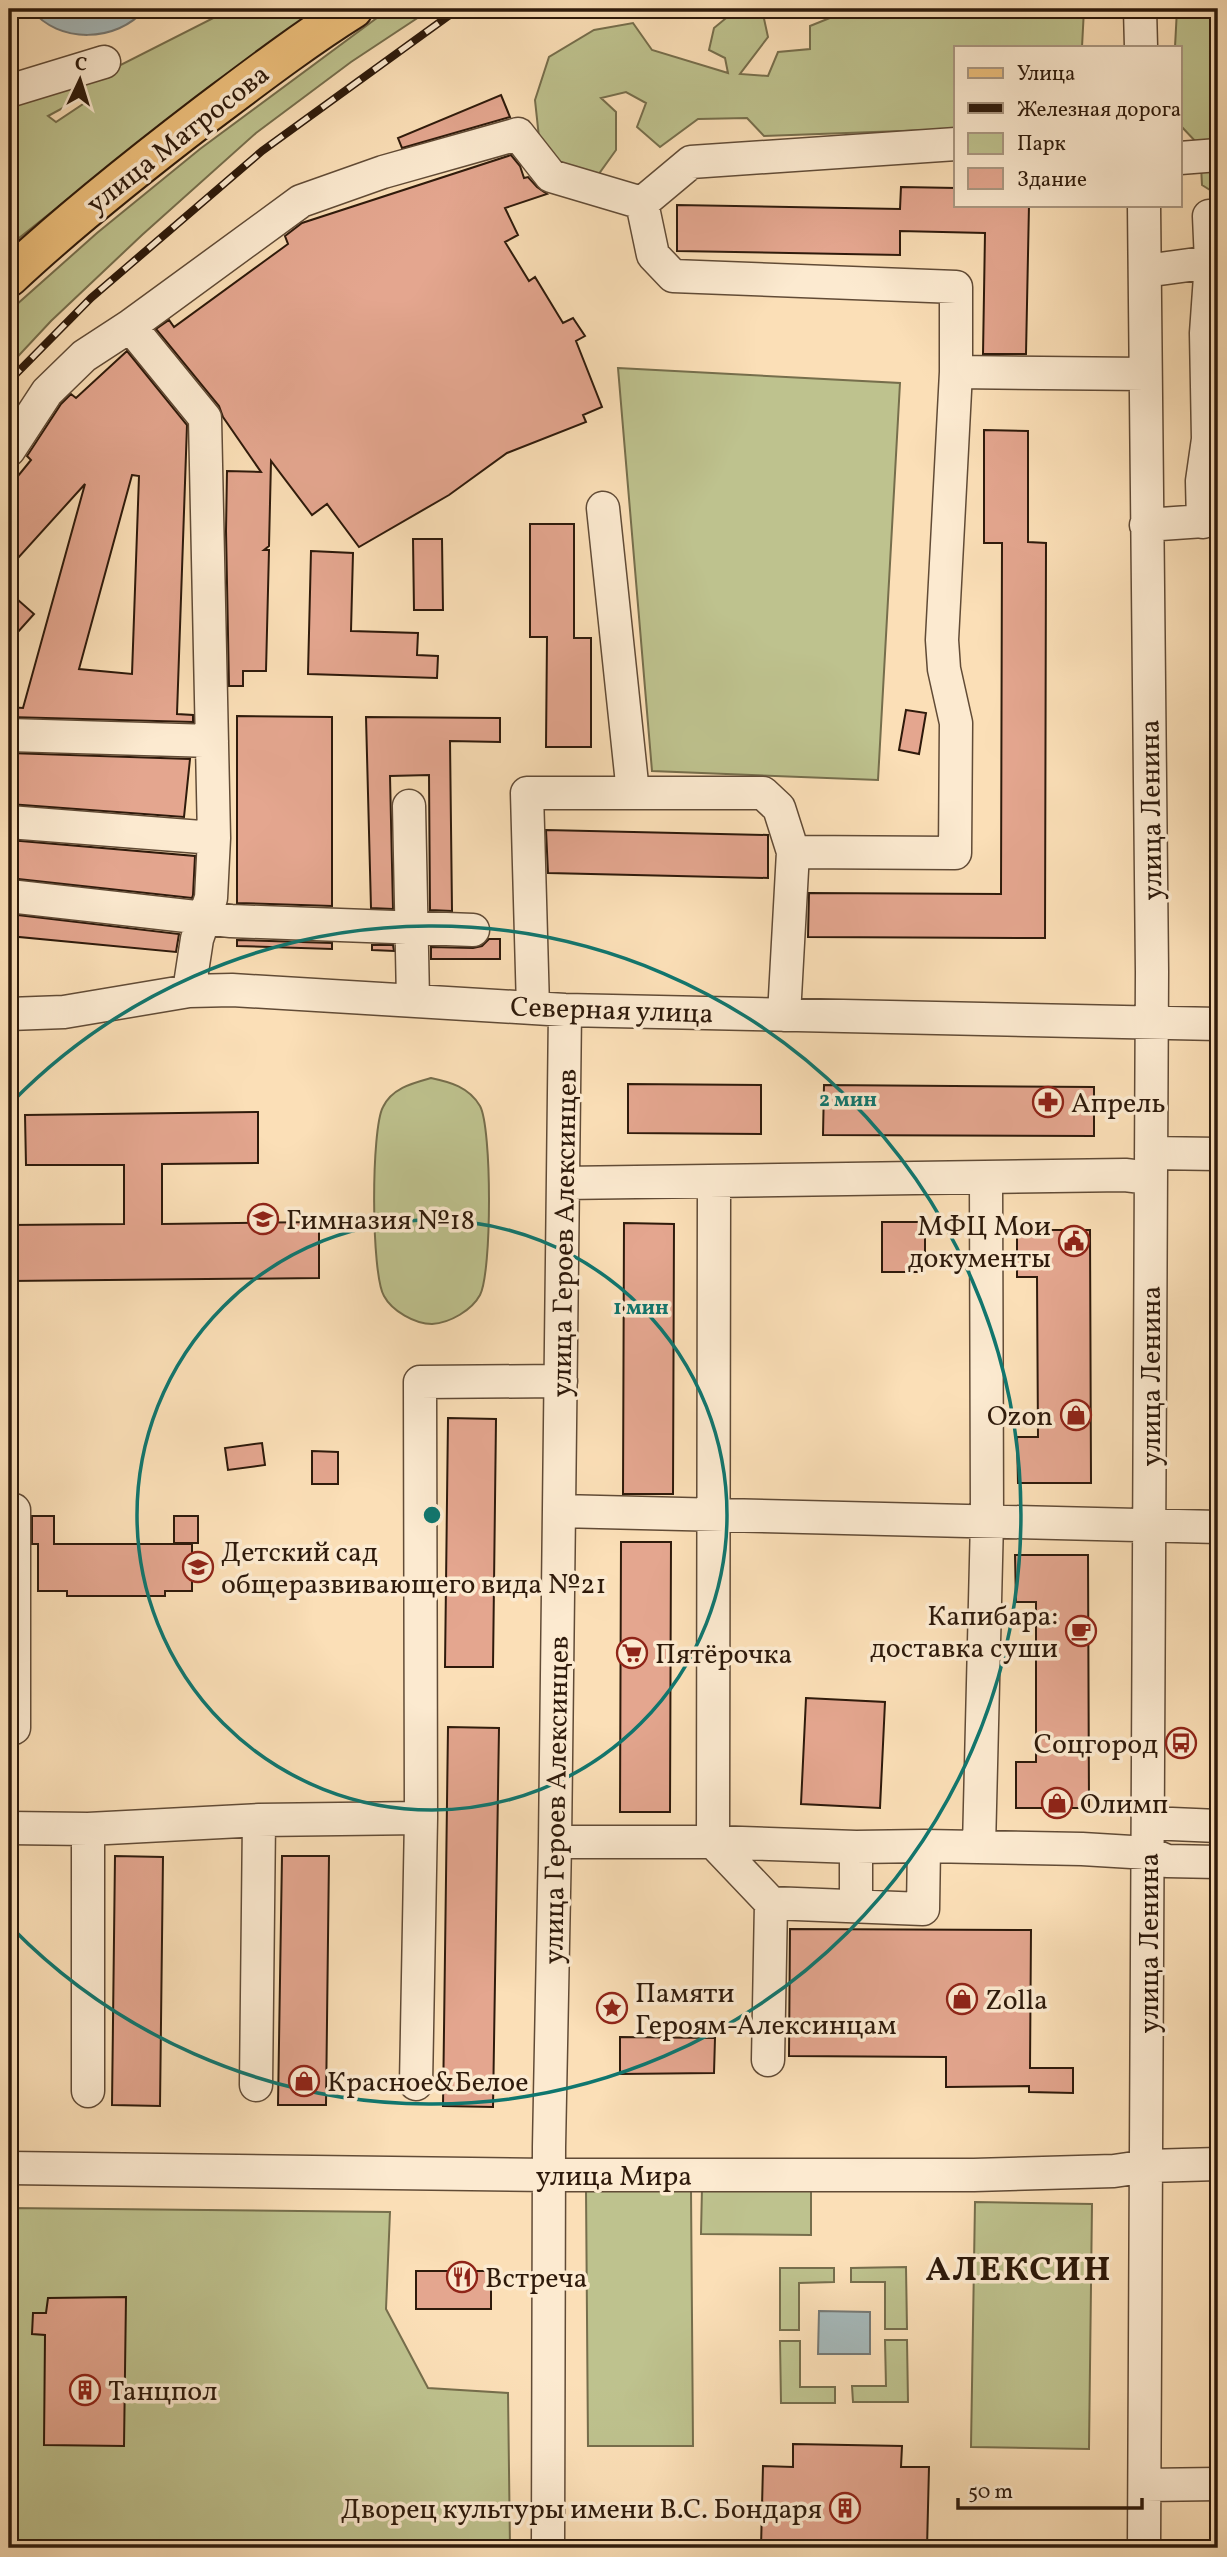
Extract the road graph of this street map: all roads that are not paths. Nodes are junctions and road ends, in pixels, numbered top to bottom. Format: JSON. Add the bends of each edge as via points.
{"nodes":[{"id":1,"x":353,"y":9,"type":"edge"},
{"id":2,"x":1140,"y":9,"type":"edge"},
{"id":3,"x":1141,"y":46,"type":"edge"},
{"id":4,"x":104,"y":62,"type":"dead end"},
{"id":5,"x":9,"y":91,"type":"edge"},
{"id":6,"x":954,"y":144,"type":"edge"},
{"id":7,"x":1218,"y":155,"type":"edge"},
{"id":8,"x":1182,"y":158,"type":"edge"},
{"id":9,"x":642,"y":203,"type":"junction"},
{"id":10,"x":1144,"y":206,"type":"edge"},
{"id":11,"x":1209,"y":216,"type":"dead end"},
{"id":12,"x":1211,"y":262,"type":"junction"},
{"id":13,"x":1145,"y":271,"type":"junction"},
{"id":14,"x":9,"y":277,"type":"edge"},
{"id":15,"x":130,"y":326,"type":"junction"},
{"id":16,"x":956,"y":372,"type":"junction"},
{"id":17,"x":1145,"y":374,"type":"junction"},
{"id":18,"x":9,"y":450,"type":"edge"},
{"id":19,"x":603,"y":508,"type":"dead end"},
{"id":20,"x":1211,"y":521,"type":"edge"},
{"id":21,"x":1146,"y":525,"type":"junction"},
{"id":22,"x":9,"y":736,"type":"edge"},
{"id":23,"x":212,"y":741,"type":"junction"},
{"id":24,"x":633,"y":793,"type":"junction"},
{"id":25,"x":409,"y":806,"type":"dead end"},
{"id":26,"x":9,"y":822,"type":"edge"},
{"id":27,"x":214,"y":838,"type":"junction"},
{"id":28,"x":793,"y":852,"type":"junction"},
{"id":29,"x":9,"y":896,"type":"edge"},
{"id":30,"x":204,"y":918,"type":"junction"},
{"id":31,"x":411,"y":928,"type":"junction"},
{"id":32,"x":472,"y":930,"type":"dead end"},
{"id":33,"x":189,"y":991,"type":"junction"},
{"id":34,"x":413,"y":1000,"type":"junction"},
{"id":35,"x":533,"y":1008,"type":"junction"},
{"id":36,"x":565,"y":1010,"type":"junction"},
{"id":37,"x":9,"y":1014,"type":"edge"},
{"id":38,"x":784,"y":1015,"type":"junction"},
{"id":39,"x":1151,"y":1023,"type":"junction"},
{"id":40,"x":1218,"y":1024,"type":"edge"},
{"id":41,"x":1218,"y":1154,"type":"edge"},
{"id":42,"x":1150,"y":1166,"type":"junction"},
{"id":43,"x":986,"y":1178,"type":"junction"},
{"id":44,"x":563,"y":1182,"type":"junction"},
{"id":45,"x":714,"y":1182,"type":"junction"},
{"id":46,"x":561,"y":1381,"type":"junction"},
{"id":47,"x":14,"y":1510,"type":"dead end"},
{"id":48,"x":559,"y":1511,"type":"junction"},
{"id":49,"x":712,"y":1515,"type":"junction"},
{"id":50,"x":986,"y":1520,"type":"junction"},
{"id":51,"x":1150,"y":1526,"type":"junction"},
{"id":52,"x":1218,"y":1527,"type":"edge"},
{"id":53,"x":9,"y":1728,"type":"edge"},
{"id":54,"x":421,"y":1818,"type":"junction"},
{"id":55,"x":260,"y":1819,"type":"junction"},
{"id":56,"x":1218,"y":1826,"type":"edge"},
{"id":57,"x":9,"y":1828,"type":"edge"},
{"id":58,"x":88,"y":1829,"type":"junction"},
{"id":59,"x":1149,"y":1838,"type":"junction"},
{"id":60,"x":555,"y":1842,"type":"junction"},
{"id":61,"x":713,"y":1842,"type":"junction"},
{"id":62,"x":924,"y":1846,"type":"junction"},
{"id":63,"x":856,"y":1847,"type":"junction"},
{"id":64,"x":979,"y":1847,"type":"junction"},
{"id":65,"x":1218,"y":1862,"type":"edge"},
{"id":66,"x":771,"y":1903,"type":"junction"},
{"id":67,"x":856,"y":1906,"type":"junction"},
{"id":68,"x":768,"y":2060,"type":"dead end"},
{"id":69,"x":416,"y":2084,"type":"dead end"},
{"id":70,"x":256,"y":2085,"type":"dead end"},
{"id":71,"x":88,"y":2091,"type":"dead end"},
{"id":72,"x":1218,"y":2164,"type":"edge"},
{"id":73,"x":1147,"y":2166,"type":"junction"},
{"id":74,"x":9,"y":2168,"type":"edge"},
{"id":75,"x":549,"y":2175,"type":"junction"},
{"id":76,"x":1218,"y":2484,"type":"edge"},
{"id":77,"x":1145,"y":2485,"type":"junction"},
{"id":78,"x":548,"y":2548,"type":"edge"},
{"id":79,"x":1144,"y":2548,"type":"edge"}],
"edges":[{"from":1,"to":14,"type":"main road","name":"улица Матросова","via":[[305,39],[139,165]]},
{"from":2,"to":3,"type":"street"},
{"from":4,"to":5,"type":"street"},
{"from":6,"to":9,"type":"street","via":[[691,162]]},
{"from":7,"to":8,"type":"street"},
{"from":9,"to":15,"type":"street","via":[[551,176],[517,134],[301,201]]},
{"from":9,"to":16,"type":"street","via":[[653,255],[673,275],[956,287]]},
{"from":10,"to":13,"type":"street","name":"улица Ленина"},
{"from":11,"to":12,"type":"street"},
{"from":12,"to":13,"type":"street"},
{"from":12,"to":20,"type":"street","via":[[1206,333],[1208,439],[1202,481]]},
{"from":13,"to":17,"type":"street","name":"улица Ленина"},
{"from":15,"to":18,"type":"street","via":[[83,356],[47,392]]},
{"from":15,"to":23,"type":"street","via":[[205,418]]},
{"from":16,"to":17,"type":"street"},
{"from":16,"to":28,"type":"street","via":[[942,640],[956,723],[954,853]]},
{"from":17,"to":21,"type":"street","name":"улица Ленина"},
{"from":19,"to":24,"type":"street"},
{"from":20,"to":21,"type":"street"},
{"from":21,"to":39,"type":"street","name":"улица Ленина"},
{"from":22,"to":23,"type":"street"},
{"from":23,"to":27,"type":"street"},
{"from":24,"to":28,"type":"street","via":[[763,793],[779,808]]},
{"from":24,"to":35,"type":"street","via":[[527,793]]},
{"from":25,"to":31,"type":"street"},
{"from":26,"to":27,"type":"street"},
{"from":27,"to":30,"type":"street","via":[[211,898]]},
{"from":28,"to":38,"type":"street"},
{"from":29,"to":30,"type":"street"},
{"from":30,"to":31,"type":"street"},
{"from":30,"to":33,"type":"street"},
{"from":31,"to":32,"type":"street"},
{"from":31,"to":34,"type":"street"},
{"from":33,"to":34,"type":"street","name":"Северная улица"},
{"from":33,"to":37,"type":"street","name":"Северная улица","via":[[64,1012]]},
{"from":34,"to":35,"type":"street","name":"Северная улица"},
{"from":35,"to":36,"type":"street","name":"Северная улица"},
{"from":36,"to":38,"type":"street","name":"Северная улица"},
{"from":36,"to":44,"type":"street","name":"улица Героев Алексинцев"},
{"from":38,"to":39,"type":"street","name":"Северная улица"},
{"from":39,"to":40,"type":"street","name":"Северная улица"},
{"from":39,"to":42,"type":"street","name":"улица Ленина"},
{"from":41,"to":42,"type":"street"},
{"from":42,"to":43,"type":"street","via":[[1125,1175]]},
{"from":42,"to":51,"type":"street","name":"улица Ленина"},
{"from":43,"to":45,"type":"street"},
{"from":43,"to":50,"type":"street"},
{"from":44,"to":45,"type":"street"},
{"from":44,"to":46,"type":"street","name":"улица Героев Алексинцев"},
{"from":45,"to":49,"type":"street"},
{"from":46,"to":48,"type":"street","name":"улица Героев Алексинцев"},
{"from":46,"to":54,"type":"street","via":[[420,1382]]},
{"from":47,"to":53,"type":"street","via":[[14,1728]]},
{"from":48,"to":49,"type":"street"},
{"from":48,"to":60,"type":"street","name":"улица Героев Алексинцев"},
{"from":49,"to":50,"type":"street"},
{"from":49,"to":61,"type":"street"},
{"from":50,"to":51,"type":"street"},
{"from":50,"to":64,"type":"street"},
{"from":51,"to":52,"type":"street"},
{"from":51,"to":59,"type":"street","name":"улица Ленина"},
{"from":54,"to":55,"type":"street"},
{"from":54,"to":69,"type":"street"},
{"from":55,"to":58,"type":"street"},
{"from":55,"to":70,"type":"street"},
{"from":56,"to":59,"type":"street"},
{"from":57,"to":58,"type":"street"},
{"from":58,"to":71,"type":"street"},
{"from":59,"to":64,"type":"street"},
{"from":59,"to":65,"type":"street","via":[[1167,1861]]},
{"from":59,"to":73,"type":"street","name":"улица Ленина"},
{"from":60,"to":61,"type":"street"},
{"from":60,"to":75,"type":"street","name":"улица Героев Алексинцев"},
{"from":61,"to":63,"type":"street"},
{"from":61,"to":66,"type":"street"},
{"from":62,"to":63,"type":"street"},
{"from":62,"to":64,"type":"street"},
{"from":62,"to":67,"type":"street","via":[[923,1909]]},
{"from":63,"to":67,"type":"street"},
{"from":66,"to":67,"type":"street"},
{"from":66,"to":68,"type":"street"},
{"from":72,"to":73,"type":"street","name":"улица Мира"},
{"from":73,"to":75,"type":"street","name":"улица Мира","via":[[974,2175]]},
{"from":73,"to":77,"type":"street","name":"улица Ленина"},
{"from":74,"to":75,"type":"street","name":"улица Мира"},
{"from":75,"to":78,"type":"street","name":"улица Героев Алексинцев"},
{"from":76,"to":77,"type":"street"},
{"from":77,"to":79,"type":"street","name":"улица Ленина"}]}
